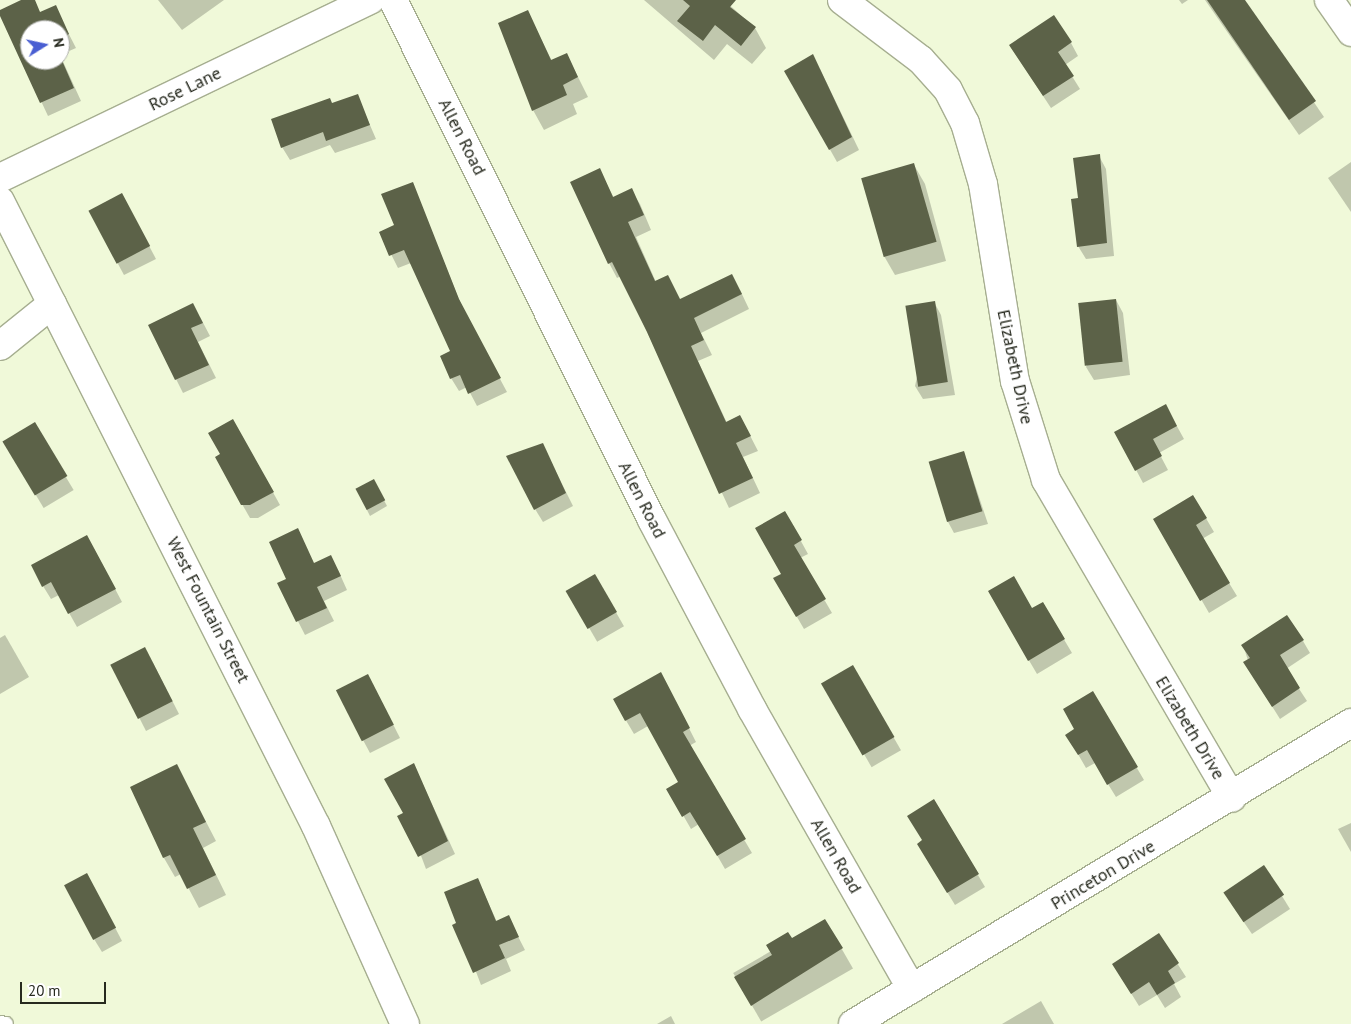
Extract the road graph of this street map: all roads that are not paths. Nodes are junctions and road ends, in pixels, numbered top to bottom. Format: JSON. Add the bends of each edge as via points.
{"nodes":[{"id":1,"x":370,"y":0,"type":"edge"},
{"id":2,"x":393,"y":0,"type":"edge"},
{"id":3,"x":842,"y":0,"type":"edge"},
{"id":4,"x":1329,"y":0,"type":"edge"},
{"id":5,"x":1351,"y":32,"type":"edge"},
{"id":6,"x":0,"y":178,"type":"edge"},
{"id":7,"x":0,"y":202,"type":"edge"},
{"id":8,"x":52,"y":304,"type":"junction"},
{"id":9,"x":0,"y":346,"type":"edge"},
{"id":10,"x":1351,"y":723,"type":"edge"},
{"id":11,"x":1232,"y":798,"type":"junction"},
{"id":12,"x":912,"y":989,"type":"junction"},
{"id":13,"x":0,"y":1023,"type":"edge"},
{"id":14,"x":6,"y":1024,"type":"edge"},
{"id":15,"x":405,"y":1024,"type":"edge"},
{"id":16,"x":853,"y":1024,"type":"edge"}],
"edges":[{"from":1,"to":6,"type":"street","name":"Rose Lane"},
{"from":2,"to":12,"type":"street","name":"Allen Road","via":[[665,545],[763,730]]},
{"from":3,"to":11,"type":"street","name":"Elizabeth Drive","via":[[921,60],[948,90],[965,123],[981,176],[1014,381],[1046,480]]},
{"from":4,"to":5,"type":"street"},
{"from":7,"to":8,"type":"street","name":"West Fountain Street"},
{"from":8,"to":9,"type":"street"},
{"from":8,"to":15,"type":"street","name":"West Fountain Street","via":[[320,833]]},
{"from":10,"to":11,"type":"street","name":"Princeton Drive"},
{"from":11,"to":12,"type":"street","name":"Princeton Drive"},
{"from":12,"to":16,"type":"street","name":"Princeton Drive"},
{"from":13,"to":14,"type":"lane"}]}
